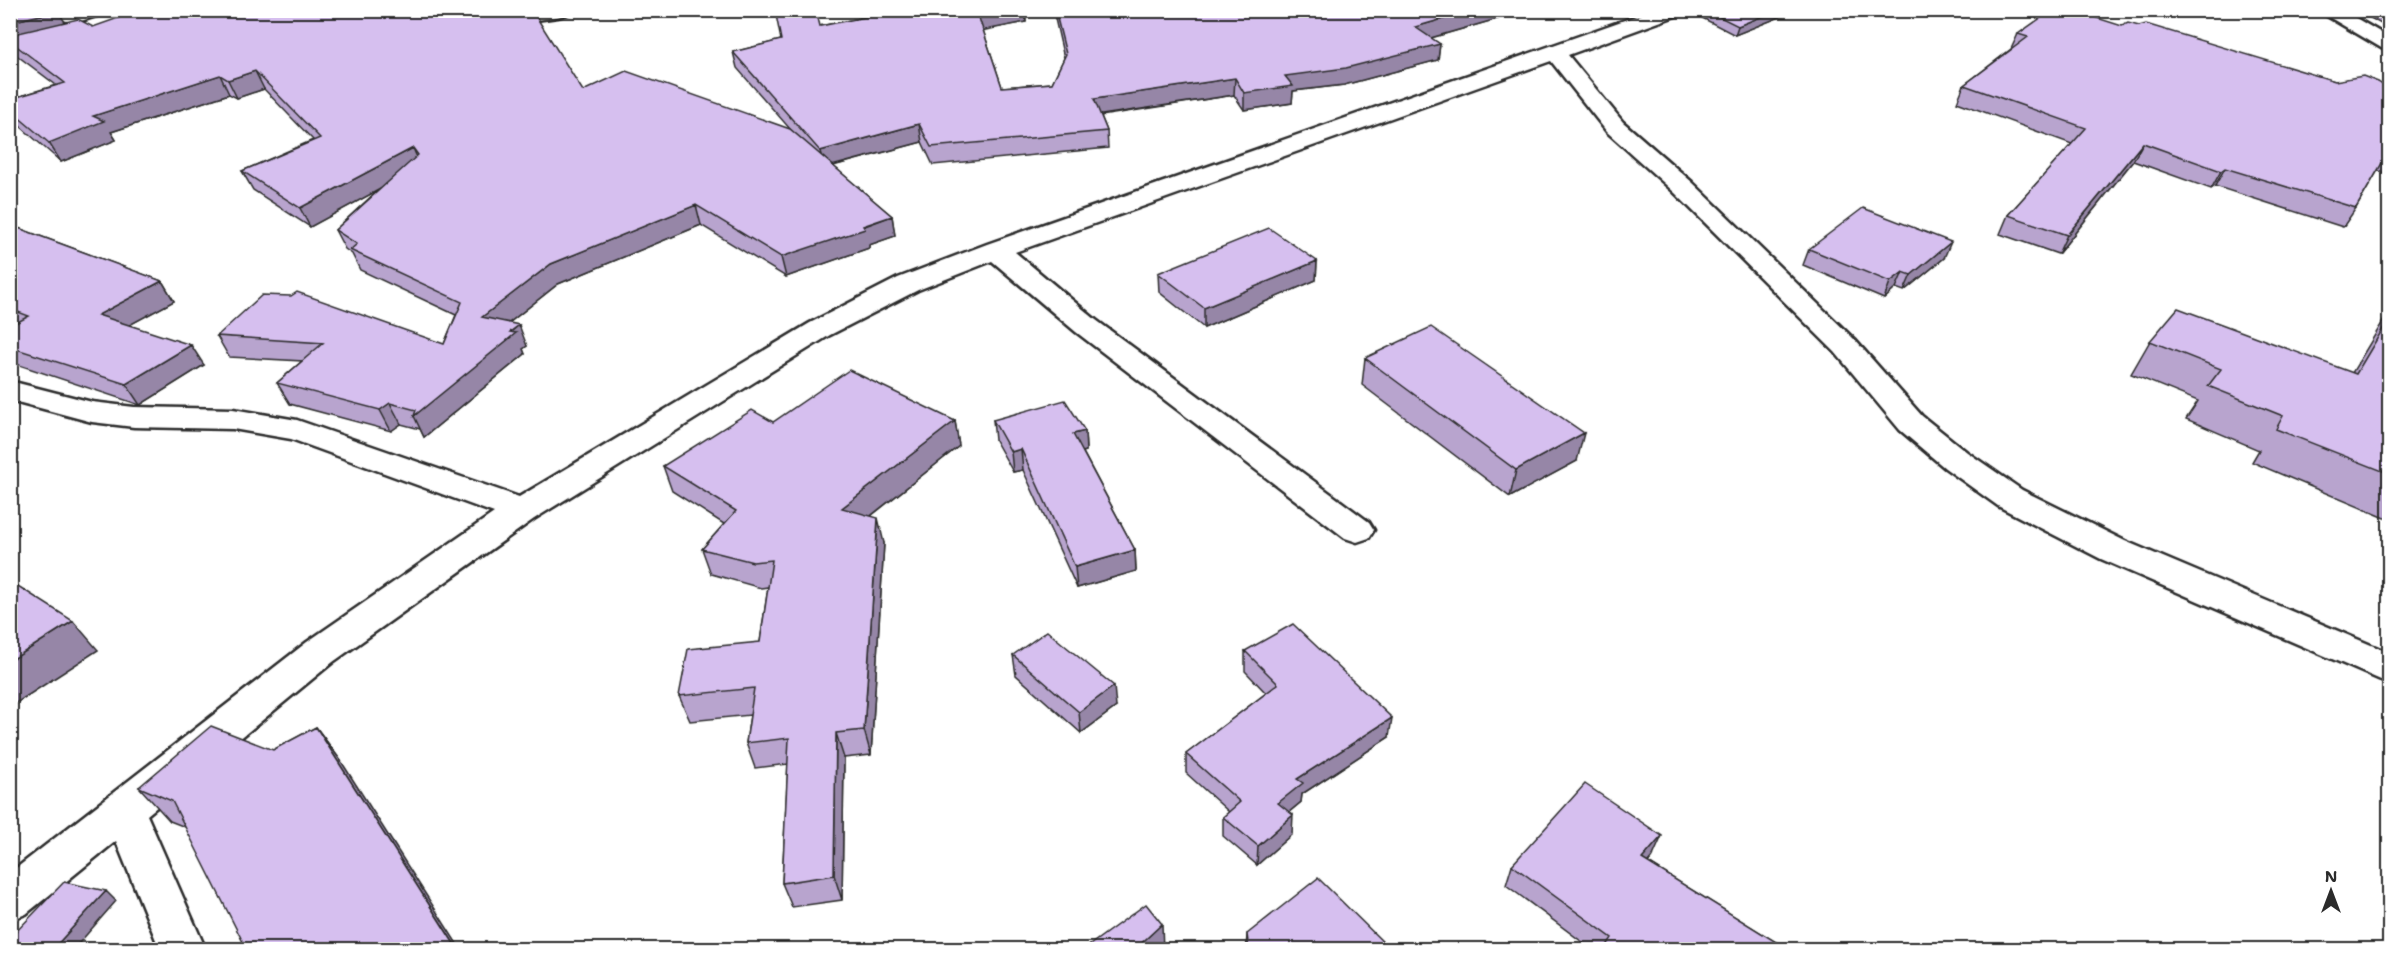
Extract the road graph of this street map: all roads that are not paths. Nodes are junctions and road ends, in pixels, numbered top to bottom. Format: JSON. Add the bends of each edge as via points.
{"nodes":[{"id":1,"x":144,"y":10,"type":"edge"},
{"id":2,"x":447,"y":10,"type":"edge"},
{"id":3,"x":563,"y":10,"type":"edge"},
{"id":4,"x":2326,"y":10,"type":"edge"},
{"id":5,"x":1656,"y":13,"type":"edge"},
{"id":6,"x":10,"y":47,"type":"edge"},
{"id":7,"x":2390,"y":47,"type":"edge"},
{"id":8,"x":1555,"y":52,"type":"junction"},
{"id":9,"x":996,"y":250,"type":"junction"},
{"id":10,"x":10,"y":390,"type":"edge"},
{"id":11,"x":522,"y":511,"type":"junction"},
{"id":12,"x":1357,"y":530,"type":"dead end"},
{"id":13,"x":2390,"y":669,"type":"edge"},
{"id":14,"x":124,"y":809,"type":"junction"},
{"id":15,"x":10,"y":900,"type":"edge"},
{"id":16,"x":183,"y":950,"type":"edge"}],
"edges":[{"from":1,"to":6,"type":"street","via":[[83,30]]},
{"from":2,"to":3,"type":"street","via":[[510,16]]},
{"from":4,"to":7,"type":"street"},
{"from":5,"to":8,"type":"street"},
{"from":8,"to":9,"type":"street"},
{"from":8,"to":13,"type":"street","via":[[1615,127],[1683,187],[1845,346],[1911,423],[1956,460],[2010,498],[2113,550]]},
{"from":9,"to":11,"type":"street","via":[[908,284],[820,329]]},
{"from":9,"to":12,"type":"street","via":[[1086,326]]},
{"from":10,"to":11,"type":"street","via":[[92,412],[233,419],[297,430]]},
{"from":11,"to":14,"type":"street","via":[[320,652]]},
{"from":14,"to":15,"type":"street"},
{"from":14,"to":16,"type":"street"}]}
